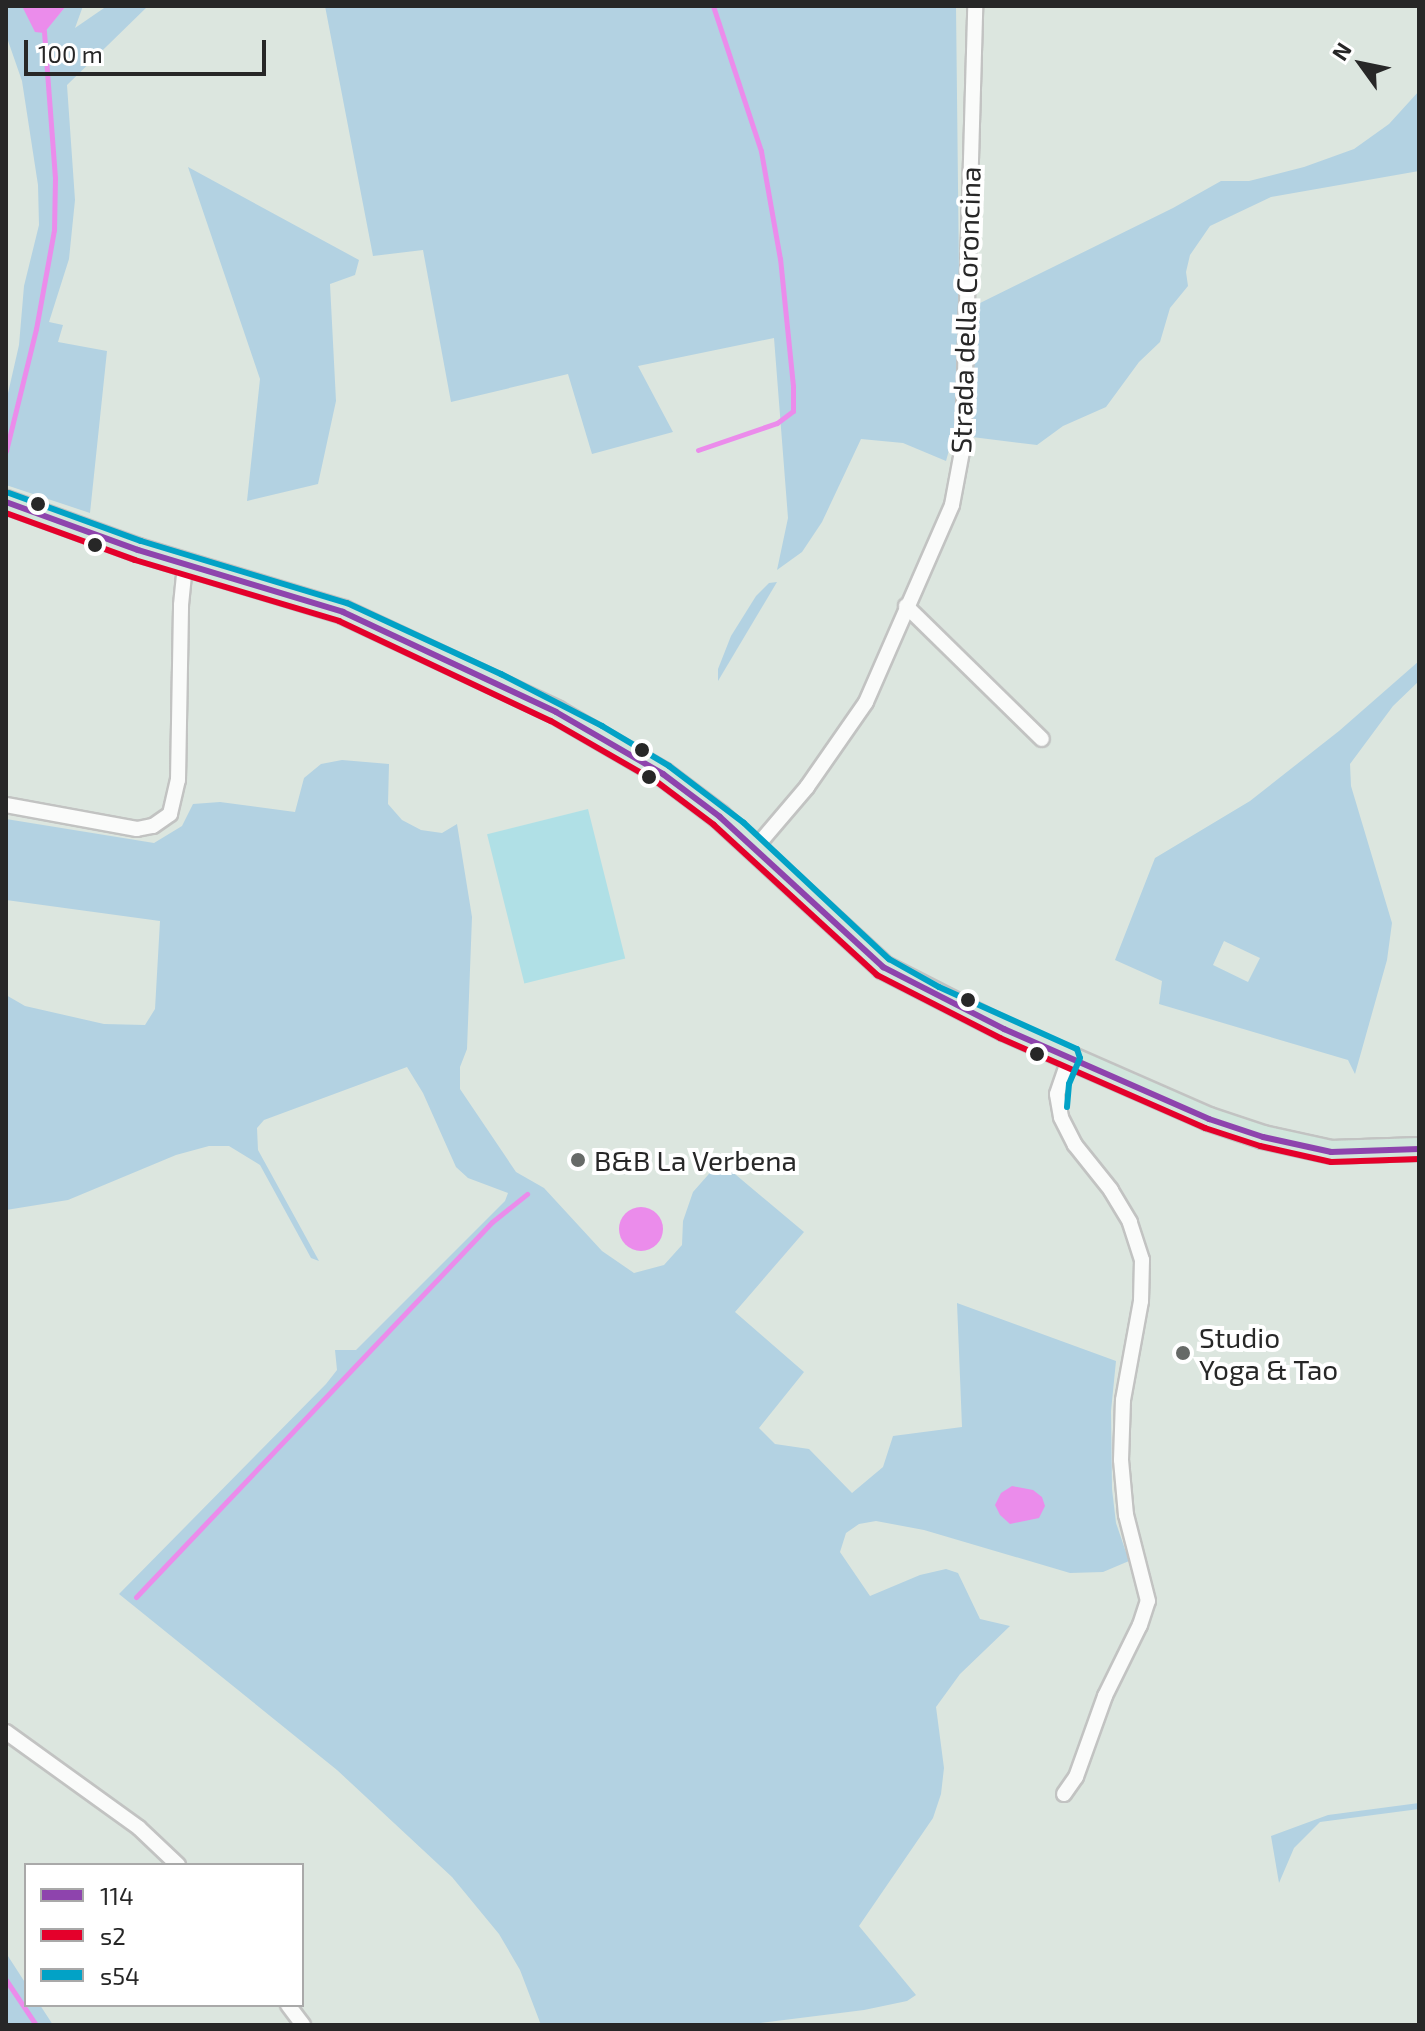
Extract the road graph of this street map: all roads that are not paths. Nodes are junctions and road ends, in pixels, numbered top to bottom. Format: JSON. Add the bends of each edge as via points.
{"nodes":[{"id":1,"x":975,"y":6,"type":"edge"},
{"id":2,"x":6,"y":502,"type":"edge"},
{"id":3,"x":185,"y":565,"type":"junction"},
{"id":4,"x":906,"y":606,"type":"junction"},
{"id":5,"x":1042,"y":739,"type":"dead end"},
{"id":6,"x":6,"y":805,"type":"edge"},
{"id":7,"x":756,"y":847,"type":"junction"},
{"id":8,"x":1070,"y":1057,"type":"junction"},
{"id":9,"x":1419,"y":1149,"type":"edge"},
{"id":10,"x":6,"y":1732,"type":"edge"},
{"id":11,"x":1064,"y":1794,"type":"dead end"},
{"id":12,"x":176,"y":1863,"type":"edge"},
{"id":13,"x":290,"y":2007,"type":"edge"},
{"id":14,"x":303,"y":2025,"type":"edge"}],
"edges":[{"from":1,"to":4,"type":"street","name":"Strada della Coroncina","via":[[963,446],[952,505]]},
{"from":2,"to":3,"type":"main road"},
{"from":3,"to":6,"type":"street","via":[[178,780],[172,810],[153,826],[137,829]]},
{"from":3,"to":7,"type":"main road","via":[[343,612],[511,690],[663,774]]},
{"from":4,"to":5,"type":"street"},
{"from":4,"to":7,"type":"street","name":"Strada della Coroncina","via":[[866,702],[807,787]]},
{"from":7,"to":8,"type":"main road","via":[[883,967],[934,996]]},
{"from":8,"to":9,"type":"main road","via":[[1209,1119],[1289,1145],[1347,1153]]},
{"from":8,"to":11,"type":"street","via":[[1057,1094],[1061,1117],[1123,1211],[1142,1260],[1141,1301],[1123,1400],[1121,1460],[1126,1515],[1148,1601],[1096,1718],[1079,1771]]},
{"from":10,"to":12,"type":"street","via":[[139,1828]]},
{"from":13,"to":14,"type":"street"}]}
